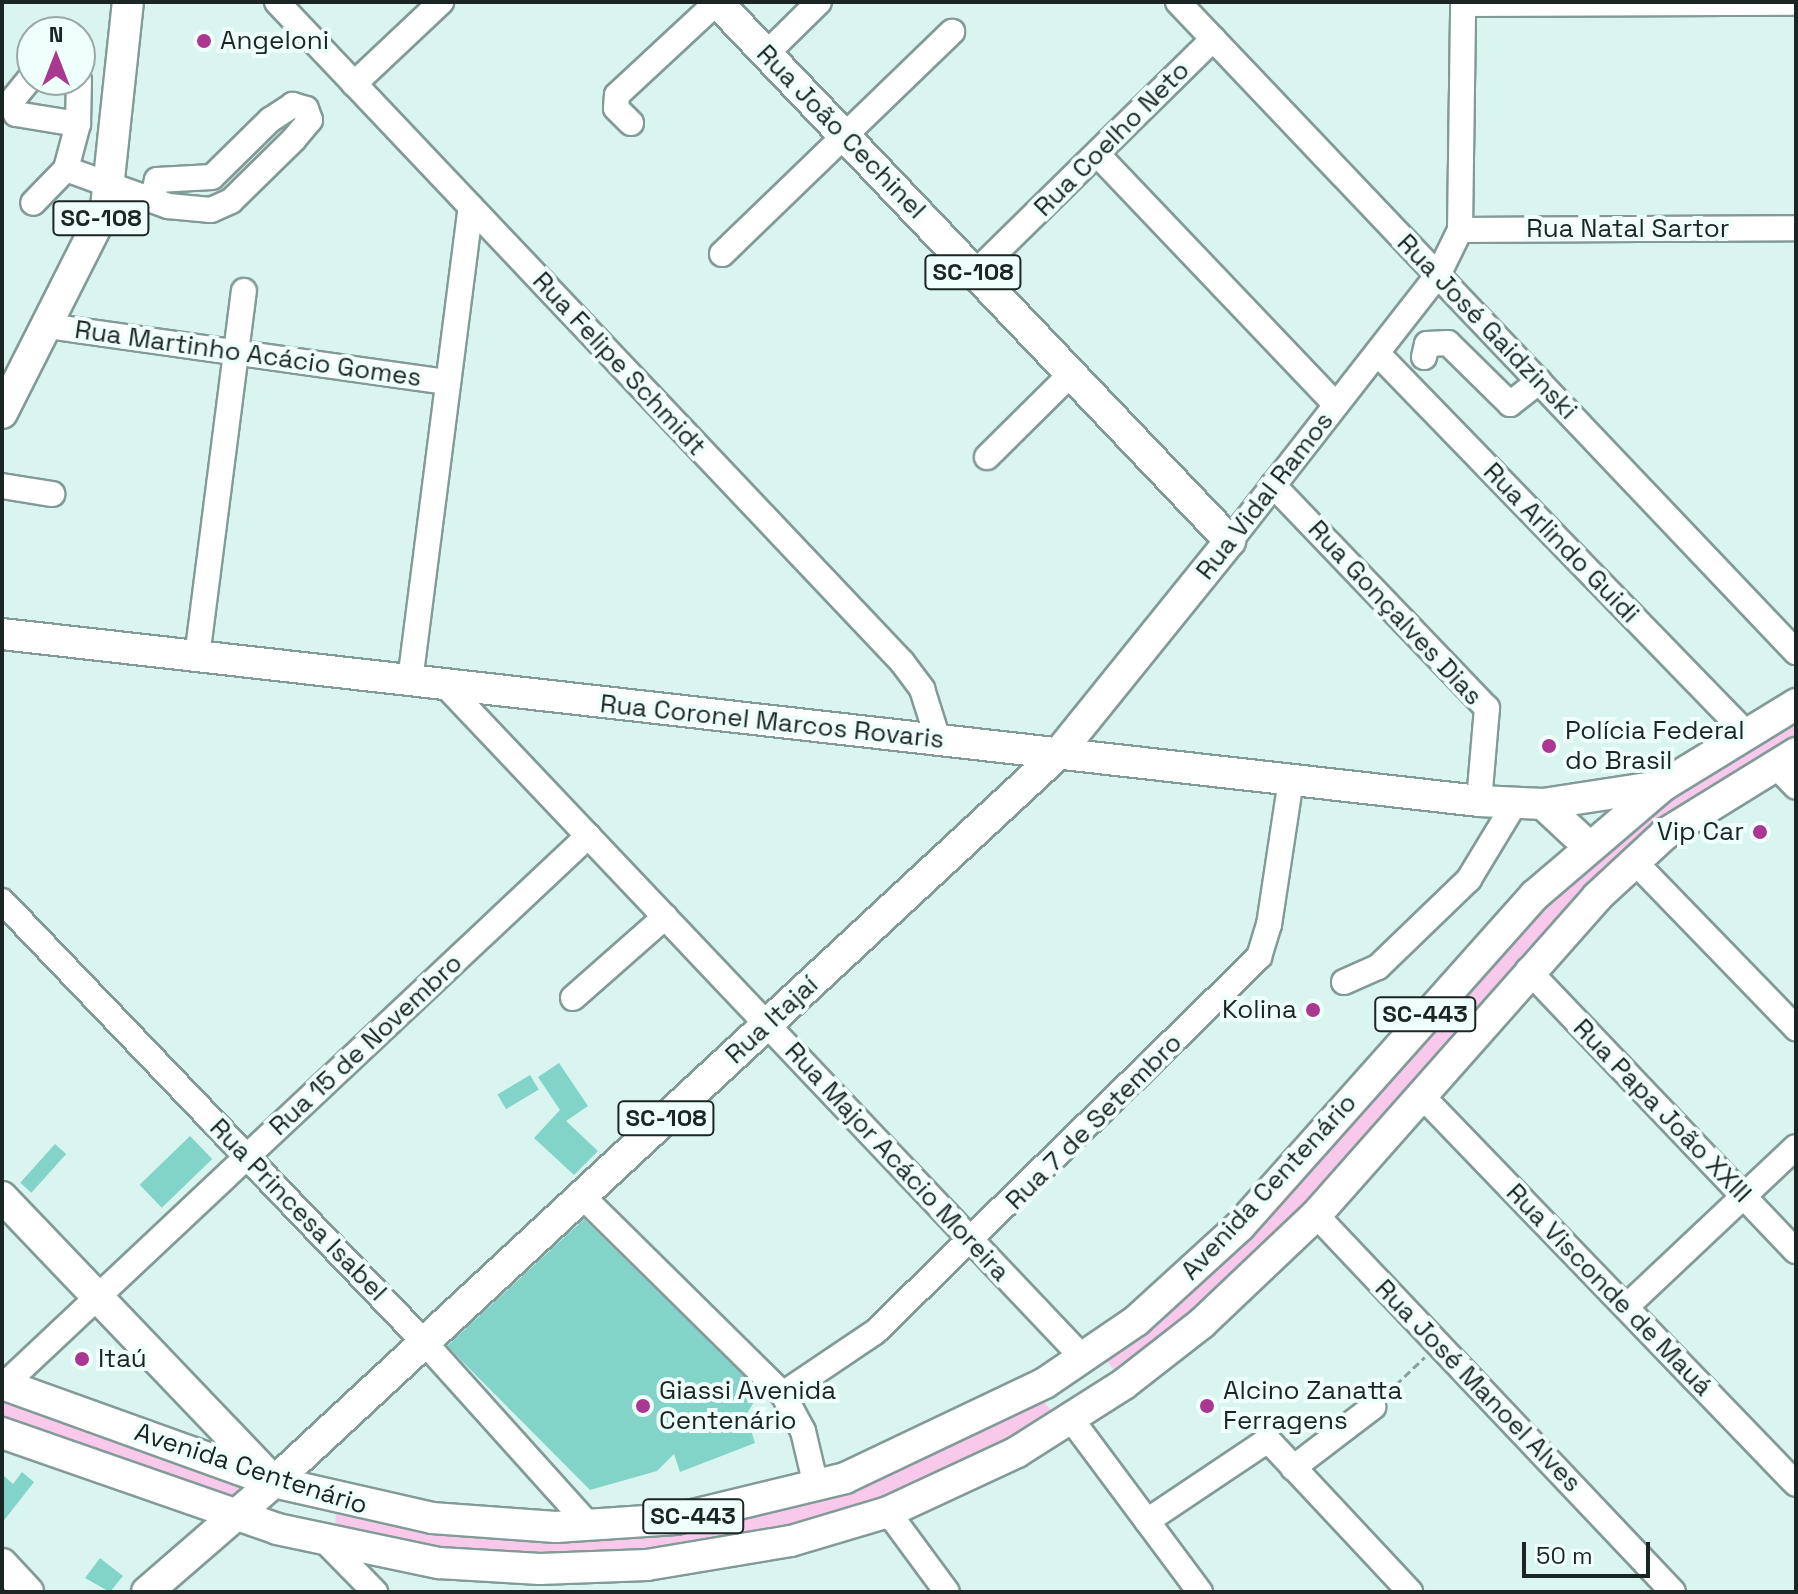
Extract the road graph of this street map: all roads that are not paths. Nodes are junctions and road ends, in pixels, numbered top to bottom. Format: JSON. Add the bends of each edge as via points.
{"nodes":[{"id":1,"x":128,"y":2,"type":"edge"},
{"id":2,"x":277,"y":2,"type":"edge"},
{"id":3,"x":441,"y":2,"type":"edge"},
{"id":4,"x":717,"y":2,"type":"edge"},
{"id":5,"x":819,"y":2,"type":"edge"},
{"id":6,"x":1178,"y":2,"type":"edge"},
{"id":7,"x":1463,"y":3,"type":"edge"},
{"id":8,"x":1796,"y":3,"type":"edge"},
{"id":9,"x":952,"y":32,"type":"dead end"},
{"id":10,"x":1213,"y":39,"type":"junction"},
{"id":11,"x":766,"y":54,"type":"junction"},
{"id":12,"x":96,"y":76,"type":"edge"},
{"id":13,"x":123,"y":80,"type":"junction"},
{"id":14,"x":354,"y":84,"type":"junction"},
{"id":15,"x":16,"y":96,"type":"edge"},
{"id":16,"x":79,"y":96,"type":"edge"},
{"id":17,"x":631,"y":123,"type":"dead end"},
{"id":18,"x":78,"y":124,"type":"junction"},
{"id":19,"x":845,"y":136,"type":"junction"},
{"id":20,"x":1098,"y":155,"type":"junction"},
{"id":21,"x":66,"y":169,"type":"junction"},
{"id":22,"x":111,"y":188,"type":"junction"},
{"id":23,"x":153,"y":196,"type":"junction"},
{"id":24,"x":33,"y":203,"type":"dead end"},
{"id":25,"x":471,"y":207,"type":"junction"},
{"id":26,"x":1796,"y":228,"type":"edge"},
{"id":27,"x":1460,"y":230,"type":"junction"},
{"id":28,"x":722,"y":254,"type":"dead end"},
{"id":29,"x":975,"y":273,"type":"junction"},
{"id":30,"x":1438,"y":275,"type":"junction"},
{"id":31,"x":244,"y":291,"type":"dead end"},
{"id":32,"x":48,"y":326,"type":"junction"},
{"id":33,"x":1378,"y":354,"type":"junction"},
{"id":34,"x":238,"y":355,"type":"junction"},
{"id":35,"x":1424,"y":357,"type":"dead end"},
{"id":36,"x":1071,"y":374,"type":"junction"},
{"id":37,"x":1539,"y":381,"type":"junction"},
{"id":38,"x":448,"y":382,"type":"junction"},
{"id":39,"x":1336,"y":405,"type":"junction"},
{"id":40,"x":2,"y":413,"type":"edge"},
{"id":41,"x":987,"y":457,"type":"dead end"},
{"id":42,"x":1273,"y":485,"type":"junction"},
{"id":43,"x":2,"y":486,"type":"edge"},
{"id":44,"x":52,"y":494,"type":"dead end"},
{"id":45,"x":1230,"y":541,"type":"junction"},
{"id":46,"x":2,"y":634,"type":"edge"},
{"id":47,"x":1792,"y":645,"type":"edge"},
{"id":48,"x":197,"y":657,"type":"junction"},
{"id":49,"x":410,"y":681,"type":"junction"},
{"id":50,"x":446,"y":686,"type":"junction"},
{"id":51,"x":1796,"y":704,"type":"edge"},
{"id":52,"x":1745,"y":732,"type":"junction"},
{"id":53,"x":938,"y":739,"type":"junction"},
{"id":54,"x":1058,"y":754,"type":"junction"},
{"id":55,"x":1785,"y":759,"type":"edge"},
{"id":56,"x":1291,"y":779,"type":"junction"},
{"id":57,"x":1664,"y":785,"type":"junction"},
{"id":58,"x":1796,"y":787,"type":"edge"},
{"id":59,"x":1479,"y":801,"type":"junction"},
{"id":60,"x":1529,"y":803,"type":"junction"},
{"id":61,"x":588,"y":836,"type":"junction"},
{"id":62,"x":1588,"y":846,"type":"junction"},
{"id":63,"x":1634,"y":861,"type":"junction"},
{"id":64,"x":2,"y":901,"type":"edge"},
{"id":65,"x":665,"y":917,"type":"junction"},
{"id":66,"x":1528,"y":970,"type":"junction"},
{"id":67,"x":1344,"y":982,"type":"dead end"},
{"id":68,"x":573,"y":998,"type":"dead end"},
{"id":69,"x":767,"y":1025,"type":"junction"},
{"id":70,"x":1796,"y":1028,"type":"edge"},
{"id":71,"x":1421,"y":1095,"type":"junction"},
{"id":72,"x":1796,"y":1147,"type":"edge"},
{"id":73,"x":247,"y":1157,"type":"junction"},
{"id":74,"x":582,"y":1196,"type":"junction"},
{"id":75,"x":1744,"y":1197,"type":"junction"},
{"id":76,"x":7,"y":1209,"type":"edge"},
{"id":77,"x":1316,"y":1215,"type":"junction"},
{"id":78,"x":973,"y":1242,"type":"junction"},
{"id":79,"x":1796,"y":1251,"type":"edge"},
{"id":80,"x":98,"y":1297,"type":"junction"},
{"id":81,"x":1626,"y":1307,"type":"junction"},
{"id":82,"x":425,"y":1343,"type":"junction"},
{"id":83,"x":1084,"y":1359,"type":"junction"},
{"id":84,"x":1045,"y":1383,"type":"junction"},
{"id":85,"x":3,"y":1384,"type":"edge"},
{"id":86,"x":1124,"y":1384,"type":"junction"},
{"id":87,"x":783,"y":1394,"type":"junction"},
{"id":88,"x":1373,"y":1407,"type":"road end"},
{"id":89,"x":1071,"y":1419,"type":"junction"},
{"id":90,"x":2,"y":1433,"type":"edge"},
{"id":91,"x":1293,"y":1468,"type":"junction"},
{"id":92,"x":274,"y":1482,"type":"junction"},
{"id":93,"x":1796,"y":1484,"type":"edge"},
{"id":94,"x":816,"y":1486,"type":"junction"},
{"id":95,"x":888,"y":1512,"type":"junction"},
{"id":96,"x":234,"y":1515,"type":"junction"},
{"id":97,"x":1147,"y":1521,"type":"junction"},
{"id":98,"x":589,"y":1525,"type":"junction"},
{"id":99,"x":327,"y":1543,"type":"junction"},
{"id":100,"x":2,"y":1564,"type":"edge"},
{"id":101,"x":28,"y":1592,"type":"edge"},
{"id":102,"x":147,"y":1592,"type":"edge"},
{"id":103,"x":375,"y":1592,"type":"edge"},
{"id":104,"x":947,"y":1592,"type":"edge"},
{"id":105,"x":1200,"y":1592,"type":"edge"},
{"id":106,"x":1410,"y":1592,"type":"edge"},
{"id":107,"x":1673,"y":1592,"type":"edge"}],
"edges":[{"from":1,"to":13,"type":"main road","number":"SC-108"},
{"from":2,"to":14,"type":"street","name":"Rua Felipe Schmidt"},
{"from":3,"to":14,"type":"street"},
{"from":4,"to":11,"type":"main road","name":"Rua João Cechinel","number":"SC-108"},
{"from":4,"to":17,"type":"street","via":[[617,95],[616,108]]},
{"from":5,"to":11,"type":"street"},
{"from":6,"to":10,"type":"street","name":"Rua José Gaidzinski"},
{"from":7,"to":8,"type":"street"},
{"from":7,"to":27,"type":"street"},
{"from":9,"to":19,"type":"street"},
{"from":10,"to":20,"type":"street","name":"Rua Coelho Neto"},
{"from":10,"to":30,"type":"street","name":"Rua José Gaidzinski"},
{"from":11,"to":19,"type":"main road","name":"Rua João Cechinel","number":"SC-108"},
{"from":12,"to":13,"type":"street"},
{"from":13,"to":22,"type":"main road","number":"SC-108"},
{"from":14,"to":25,"type":"street","name":"Rua Felipe Schmidt"},
{"from":15,"to":18,"type":"street","via":[[11,102],[16,114]]},
{"from":16,"to":18,"type":"street"},
{"from":18,"to":21,"type":"street"},
{"from":19,"to":28,"type":"street"},
{"from":19,"to":29,"type":"main road","name":"Rua João Cechinel","number":"SC-108"},
{"from":20,"to":29,"type":"street","name":"Rua Coelho Neto"},
{"from":20,"to":39,"type":"street"},
{"from":21,"to":22,"type":"street"},
{"from":21,"to":24,"type":"street"},
{"from":22,"to":23,"type":"street"},
{"from":22,"to":32,"type":"main road","number":"SC-108"},
{"from":23,"to":23,"type":"street","via":[[157,180],[212,177],[270,120],[293,105],[306,109],[310,120],[231,201],[211,210],[168,206]]},
{"from":25,"to":38,"type":"street"},
{"from":25,"to":53,"type":"street","name":"Rua Felipe Schmidt","via":[[902,662],[922,689]]},
{"from":26,"to":27,"type":"street","name":"Rua Natal Sartor"},
{"from":27,"to":30,"type":"street","name":"Rua Vidal Ramos"},
{"from":29,"to":36,"type":"main road","name":"Rua João Cechinel","number":"SC-108"},
{"from":30,"to":33,"type":"street","name":"Rua Vidal Ramos"},
{"from":30,"to":37,"type":"street","name":"Rua José Gaidzinski"},
{"from":31,"to":34,"type":"street"},
{"from":32,"to":34,"type":"street","name":"Rua Martinho Acácio Gomes"},
{"from":32,"to":40,"type":"main road","number":"SC-108"},
{"from":33,"to":39,"type":"street","name":"Rua Vidal Ramos"},
{"from":33,"to":52,"type":"street","name":"Rua Arlindo Guidi"},
{"from":34,"to":38,"type":"street","name":"Rua Martinho Acácio Gomes"},
{"from":34,"to":48,"type":"street"},
{"from":35,"to":37,"type":"street","via":[[1427,344],[1448,343],[1510,404]]},
{"from":36,"to":41,"type":"street"},
{"from":36,"to":45,"type":"main road","name":"Rua João Cechinel","number":"SC-108"},
{"from":37,"to":47,"type":"street","name":"Rua José Gaidzinski"},
{"from":38,"to":49,"type":"street"},
{"from":39,"to":42,"type":"street","name":"Rua Vidal Ramos"},
{"from":42,"to":45,"type":"street","name":"Rua Vidal Ramos"},
{"from":42,"to":59,"type":"street","name":"Rua Gonçalves Dias","via":[[1487,708]]},
{"from":43,"to":44,"type":"street"},
{"from":45,"to":54,"type":"main road","name":"Rua Vidal Ramos","number":"SC-108"},
{"from":46,"to":48,"type":"main road","name":"Rua Coronel Marcos Rovaris"},
{"from":48,"to":49,"type":"main road","name":"Rua Coronel Marcos Rovaris"},
{"from":49,"to":50,"type":"main road","name":"Rua Coronel Marcos Rovaris"},
{"from":50,"to":53,"type":"main road","name":"Rua Coronel Marcos Rovaris"},
{"from":50,"to":61,"type":"street","name":"Rua Major Acácio Moreira"},
{"from":51,"to":52,"type":"main road","name":"Avenida Centenário","number":"SC-443"},
{"from":52,"to":57,"type":"main road","name":"Avenida Centenário","number":"SC-443"},
{"from":53,"to":54,"type":"main road","name":"Rua Coronel Marcos Rovaris"},
{"from":54,"to":56,"type":"main road","name":"Rua Coronel Marcos Rovaris"},
{"from":54,"to":69,"type":"main road","name":"Rua Itajaí","number":"SC-108"},
{"from":55,"to":58,"type":"street"},
{"from":55,"to":63,"type":"main road","name":"Avenida Centenário"},
{"from":56,"to":59,"type":"main road","name":"Rua Coronel Marcos Rovaris"},
{"from":56,"to":78,"type":"street","name":"Rua 7 de Setembro","via":[[1259,957]]},
{"from":57,"to":60,"type":"main road","name":"Rua Coronel Marcos Rovaris"},
{"from":57,"to":62,"type":"main road","name":"Avenida Centenário","number":"SC-443"},
{"from":59,"to":60,"type":"main road","name":"Rua Coronel Marcos Rovaris"},
{"from":60,"to":62,"type":"main road"},
{"from":60,"to":67,"type":"street","via":[[1469,879],[1378,967]]},
{"from":61,"to":65,"type":"street","name":"Rua Major Acácio Moreira"},
{"from":61,"to":73,"type":"street","name":"Rua 15 de Novembro"},
{"from":62,"to":83,"type":"main road","name":"Avenida Centenário","number":"SC-443","via":[[1456,979],[1205,1263]]},
{"from":63,"to":66,"type":"main road","name":"Avenida Centenário"},
{"from":63,"to":70,"type":"street"},
{"from":64,"to":73,"type":"street","name":"Rua Princesa Isabel"},
{"from":65,"to":68,"type":"street"},
{"from":65,"to":69,"type":"street","name":"Rua Major Acácio Moreira"},
{"from":66,"to":71,"type":"main road","name":"Avenida Centenário"},
{"from":66,"to":75,"type":"street","name":"Rua Papa João XXIII"},
{"from":69,"to":74,"type":"main road","name":"Rua Itajaí","number":"SC-108"},
{"from":69,"to":78,"type":"street","name":"Rua Major Acácio Moreira"},
{"from":71,"to":77,"type":"main road","name":"Avenida Centenário"},
{"from":71,"to":81,"type":"street","name":"Rua Visconde de Mauá"},
{"from":72,"to":75,"type":"street"},
{"from":73,"to":80,"type":"street","name":"Rua 15 de Novembro"},
{"from":73,"to":82,"type":"street","name":"Rua Princesa Isabel"},
{"from":74,"to":82,"type":"main road","name":"Rua Itajaí","number":"SC-108"},
{"from":74,"to":87,"type":"street"},
{"from":75,"to":79,"type":"street","name":"Rua Papa João XXIII"},
{"from":75,"to":81,"type":"street"},
{"from":76,"to":80,"type":"main road"},
{"from":77,"to":86,"type":"main road","name":"Avenida Centenário","via":[[1222,1306]]},
{"from":77,"to":107,"type":"street","name":"Rua José Manoel Alves"},
{"from":78,"to":83,"type":"street","name":"Rua Major Acácio Moreira"},
{"from":78,"to":87,"type":"street","name":"Rua 7 de Setembro","via":[[875,1332]]},
{"from":80,"to":85,"type":"street","name":"Rua 15 de Novembro"},
{"from":80,"to":92,"type":"main road"},
{"from":81,"to":93,"type":"street","name":"Rua Visconde de Mauá"},
{"from":82,"to":92,"type":"main road","name":"Rua Itajaí","number":"SC-108"},
{"from":82,"to":98,"type":"street","name":"Rua Princesa Isabel"},
{"from":83,"to":84,"type":"main road","name":"Avenida Centenário","number":"SC-443"},
{"from":83,"to":86,"type":"main road","via":[[1099,1376]]},
{"from":84,"to":89,"type":"main road"},
{"from":84,"to":94,"type":"main road","name":"Avenida Centenário","number":"SC-443","via":[[877,1465]]},
{"from":85,"to":92,"type":"main road","name":"Avenida Centenário","number":"SC-443"},
{"from":86,"to":89,"type":"main road","name":"Avenida Centenário"},
{"from":87,"to":94,"type":"street","via":[[803,1431]]},
{"from":88,"to":91,"type":"street"},
{"from":89,"to":95,"type":"main road","name":"Avenida Centenário","via":[[968,1477]]},
{"from":89,"to":97,"type":"street"},
{"from":90,"to":96,"type":"main road","name":"Avenida Centenário"},
{"from":91,"to":97,"type":"street","via":[[1268,1440]]},
{"from":91,"to":106,"type":"street"},
{"from":92,"to":96,"type":"main road","name":"Rua Itajaí"},
{"from":92,"to":98,"type":"main road","name":"Avenida Centenário","number":"SC-443","via":[[432,1518]]},
{"from":92,"to":99,"type":"main road"},
{"from":94,"to":98,"type":"main road","name":"Avenida Centenário","number":"SC-443","via":[[676,1519]]},
{"from":95,"to":99,"type":"main road","name":"Avenida Centenário","via":[[747,1550],[591,1569],[439,1563]]},
{"from":95,"to":104,"type":"street"},
{"from":96,"to":99,"type":"main road","name":"Avenida Centenário"},
{"from":96,"to":102,"type":"main road","name":"Rua Itajaí"},
{"from":97,"to":105,"type":"street"},
{"from":99,"to":103,"type":"street"},
{"from":100,"to":101,"type":"main road"}]}
